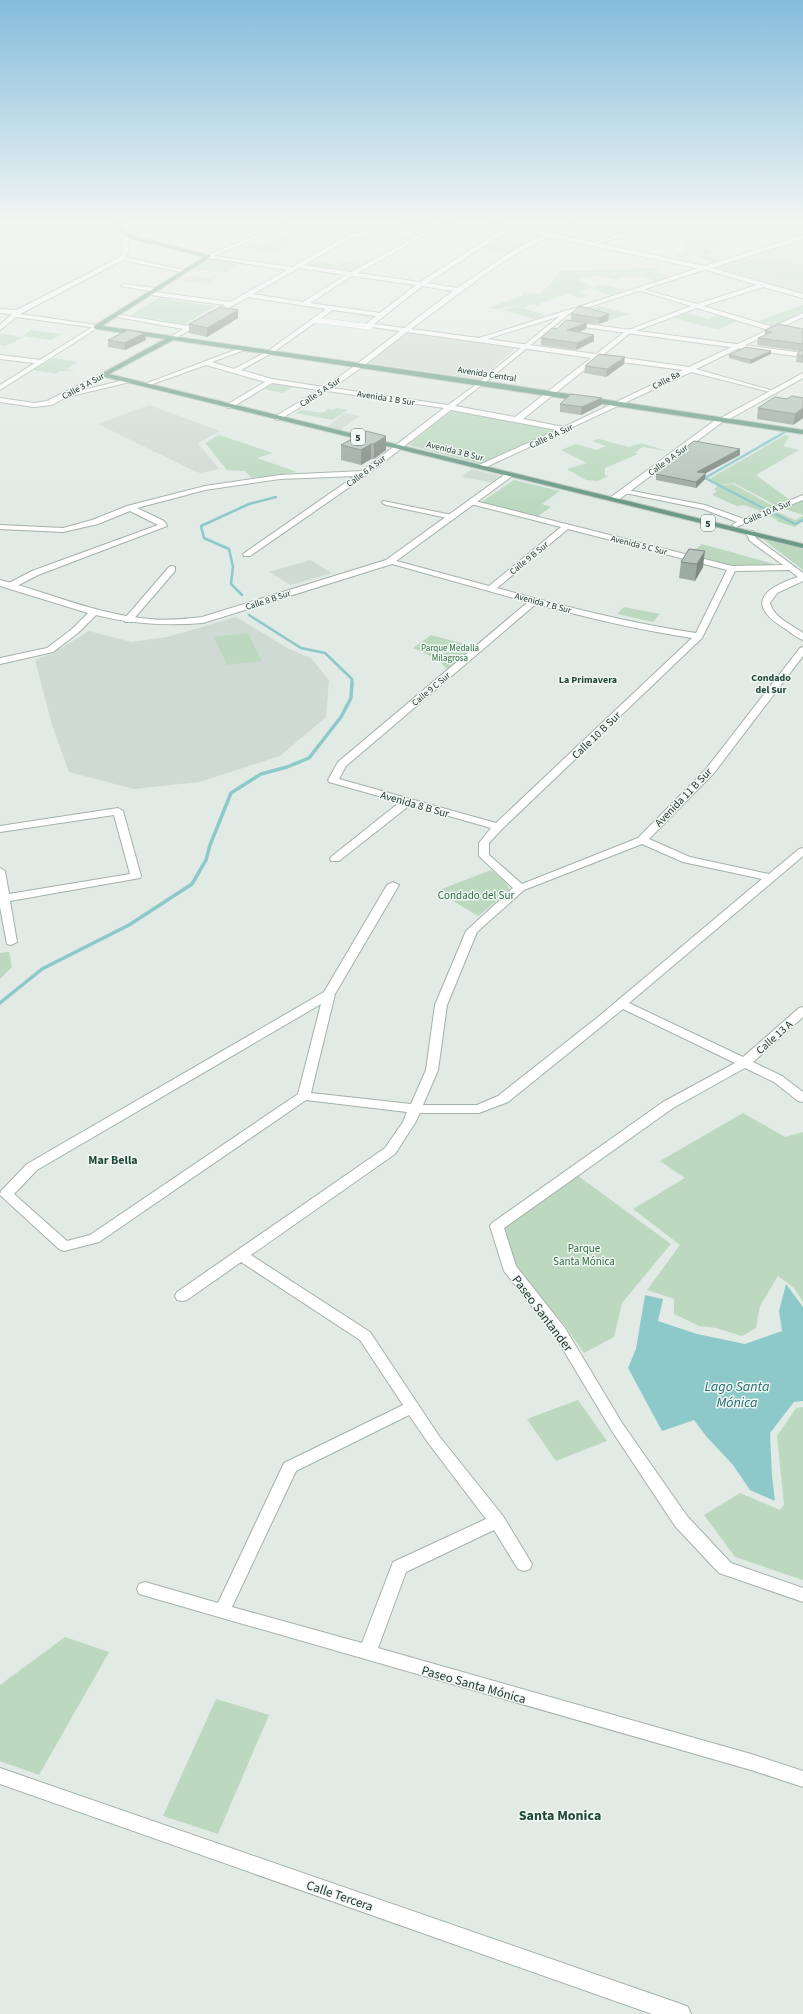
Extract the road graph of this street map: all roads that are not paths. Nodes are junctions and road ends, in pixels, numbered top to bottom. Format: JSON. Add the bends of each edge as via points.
{"nodes":[{"id":1,"x":14,"y":316,"type":"edge"},
{"id":2,"x":27,"y":316,"type":"edge"},
{"id":3,"x":115,"y":316,"type":"joint"},
{"id":4,"x":210,"y":316,"type":"edge"},
{"id":5,"x":320,"y":316,"type":"edge"},
{"id":6,"x":380,"y":316,"type":"edge"},
{"id":7,"x":424,"y":316,"type":"edge"},
{"id":8,"x":555,"y":316,"type":"edge"},
{"id":9,"x":563,"y":316,"type":"edge"},
{"id":10,"x":670,"y":316,"type":"edge"},
{"id":11,"x":730,"y":316,"type":"edge"},
{"id":12,"x":801,"y":316,"type":"edge"},
{"id":13,"x":793,"y":319,"type":"junction"},
{"id":14,"x":315,"y":320,"type":"junction"},
{"id":15,"x":555,"y":322,"type":"junction"},
{"id":16,"x":803,"y":322,"type":"edge"},
{"id":17,"x":370,"y":327,"type":"junction"},
{"id":18,"x":0,"y":328,"type":"edge"},
{"id":19,"x":96,"y":328,"type":"junction"},
{"id":20,"x":189,"y":328,"type":"junction"},
{"id":21,"x":773,"y":329,"type":"junction"},
{"id":22,"x":403,"y":331,"type":"junction"},
{"id":23,"x":628,"y":332,"type":"junction"},
{"id":24,"x":173,"y":338,"type":"junction"},
{"id":25,"x":479,"y":340,"type":"junction"},
{"id":26,"x":526,"y":346,"type":"junction"},
{"id":27,"x":735,"y":346,"type":"junction"},
{"id":28,"x":245,"y":348,"type":"junction"},
{"id":29,"x":270,"y":352,"type":"junction"},
{"id":30,"x":803,"y":355,"type":"edge"},
{"id":31,"x":596,"y":356,"type":"junction"},
{"id":32,"x":0,"y":357,"type":"edge"},
{"id":33,"x":41,"y":362,"type":"junction"},
{"id":34,"x":207,"y":363,"type":"junction"},
{"id":35,"x":361,"y":365,"type":"junction"},
{"id":36,"x":688,"y":369,"type":"junction"},
{"id":37,"x":235,"y":371,"type":"junction"},
{"id":38,"x":103,"y":375,"type":"junction"},
{"id":39,"x":803,"y":376,"type":"edge"},
{"id":40,"x":128,"y":381,"type":"junction"},
{"id":41,"x":271,"y":381,"type":"junction"},
{"id":42,"x":481,"y":382,"type":"junction"},
{"id":43,"x":144,"y":385,"type":"junction"},
{"id":44,"x":0,"y":388,"type":"edge"},
{"id":45,"x":325,"y":389,"type":"junction"},
{"id":46,"x":772,"y":392,"type":"junction"},
{"id":47,"x":551,"y":393,"type":"junction"},
{"id":48,"x":62,"y":396,"type":"junction"},
{"id":49,"x":0,"y":400,"type":"edge"},
{"id":50,"x":619,"y":404,"type":"junction"},
{"id":51,"x":231,"y":406,"type":"junction"},
{"id":52,"x":449,"y":407,"type":"junction"},
{"id":53,"x":280,"y":418,"type":"junction"},
{"id":54,"x":518,"y":419,"type":"junction"},
{"id":55,"x":721,"y":420,"type":"junction"},
{"id":56,"x":566,"y":429,"type":"junction"},
{"id":57,"x":803,"y":432,"type":"edge"},
{"id":58,"x":397,"y":447,"type":"junction"},
{"id":59,"x":482,"y":467,"type":"junction"},
{"id":60,"x":364,"y":473,"type":"junction"},
{"id":61,"x":511,"y":474,"type":"junction"},
{"id":62,"x":625,"y":491,"type":"junction"},
{"id":63,"x":803,"y":497,"type":"edge"},
{"id":64,"x":614,"y":499,"type":"junction"},
{"id":65,"x":474,"y":502,"type":"junction"},
{"id":66,"x":386,"y":503,"type":"dead end"},
{"id":67,"x":130,"y":508,"type":"junction"},
{"id":68,"x":452,"y":517,"type":"junction"},
{"id":69,"x":743,"y":521,"type":"junction"},
{"id":70,"x":567,"y":526,"type":"junction"},
{"id":71,"x":0,"y":527,"type":"edge"},
{"id":72,"x":732,"y":528,"type":"junction"},
{"id":73,"x":750,"y":533,"type":"junction"},
{"id":74,"x":803,"y":546,"type":"edge"},
{"id":75,"x":247,"y":554,"type":"dead end"},
{"id":76,"x":389,"y":562,"type":"junction"},
{"id":77,"x":791,"y":567,"type":"junction"},
{"id":78,"x":172,"y":569,"type":"dead end"},
{"id":79,"x":732,"y":569,"type":"junction"},
{"id":80,"x":803,"y":578,"type":"edge"},
{"id":81,"x":0,"y":583,"type":"edge"},
{"id":82,"x":10,"y":586,"type":"junction"},
{"id":83,"x":491,"y":589,"type":"junction"},
{"id":84,"x":534,"y":602,"type":"junction"},
{"id":85,"x":94,"y":612,"type":"junction"},
{"id":86,"x":128,"y":620,"type":"junction"},
{"id":87,"x":699,"y":636,"type":"junction"},
{"id":88,"x":803,"y":637,"type":"edge"},
{"id":89,"x":803,"y":650,"type":"edge"},
{"id":90,"x":0,"y":661,"type":"edge"},
{"id":91,"x":333,"y":780,"type":"joint"},
{"id":92,"x":408,"y":802,"type":"junction"},
{"id":93,"x":498,"y":827,"type":"junction"},
{"id":94,"x":0,"y":828,"type":"edge"},
{"id":95,"x":642,"y":840,"type":"junction"},
{"id":96,"x":803,"y":851,"type":"edge"},
{"id":97,"x":335,"y":859,"type":"dead end"},
{"id":98,"x":0,"y":871,"type":"edge"},
{"id":99,"x":771,"y":878,"type":"junction"},
{"id":100,"x":393,"y":886,"type":"dead end"},
{"id":101,"x":520,"y":888,"type":"junction"},
{"id":102,"x":3,"y":898,"type":"edge"},
{"id":103,"x":11,"y":942,"type":"dead end"},
{"id":104,"x":329,"y":994,"type":"junction"},
{"id":105,"x":622,"y":1004,"type":"junction"},
{"id":106,"x":803,"y":1011,"type":"edge"},
{"id":107,"x":744,"y":1063,"type":"junction"},
{"id":108,"x":304,"y":1096,"type":"junction"},
{"id":109,"x":803,"y":1098,"type":"edge"},
{"id":110,"x":416,"y":1109,"type":"junction"},
{"id":111,"x":240,"y":1255,"type":"junction"},
{"id":112,"x":182,"y":1296,"type":"dead end"},
{"id":113,"x":412,"y":1407,"type":"junction"},
{"id":114,"x":497,"y":1521,"type":"junction"},
{"id":115,"x":524,"y":1564,"type":"dead end"},
{"id":116,"x":146,"y":1589,"type":"dead end"},
{"id":117,"x":803,"y":1595,"type":"edge"},
{"id":118,"x":222,"y":1611,"type":"junction"},
{"id":119,"x":367,"y":1653,"type":"junction"},
{"id":120,"x":0,"y":1776,"type":"edge"},
{"id":121,"x":803,"y":1779,"type":"edge"},
{"id":122,"x":681,"y":2014,"type":"edge"}],
"edges":[{"from":1,"to":18,"type":"street"},
{"from":2,"to":19,"type":"street"},
{"from":3,"to":19,"type":"main road"},
{"from":3,"to":20,"type":"street"},
{"from":4,"to":20,"type":"street"},
{"from":5,"to":14,"type":"street"},
{"from":6,"to":17,"type":"street","via":[[368,325]]},
{"from":7,"to":22,"type":"street","name":"Calle 5 A Sur"},
{"from":8,"to":25,"type":"street"},
{"from":9,"to":15,"type":"street","name":"Calle 6 A Sur"},
{"from":10,"to":23,"type":"street"},
{"from":11,"to":21,"type":"street"},
{"from":12,"to":13,"type":"street","name":"Calle 8a"},
{"from":13,"to":16,"type":"street"},
{"from":13,"to":21,"type":"street","name":"Calle 8a"},
{"from":14,"to":17,"type":"street"},
{"from":14,"to":29,"type":"street"},
{"from":15,"to":23,"type":"street"},
{"from":15,"to":26,"type":"street","name":"Calle 6 A Sur"},
{"from":17,"to":22,"type":"street"},
{"from":19,"to":24,"type":"main road","name":"Avenida Central"},
{"from":19,"to":33,"type":"street"},
{"from":20,"to":24,"type":"street"},
{"from":21,"to":27,"type":"street","name":"Calle 8a"},
{"from":22,"to":25,"type":"street"},
{"from":22,"to":35,"type":"street","name":"Calle 5 A Sur"},
{"from":23,"to":27,"type":"street"},
{"from":23,"to":31,"type":"street"},
{"from":24,"to":28,"type":"main road","name":"Avenida Central"},
{"from":24,"to":38,"type":"main road","name":"Calle 3 A Sur"},
{"from":25,"to":26,"type":"street"},
{"from":26,"to":31,"type":"street"},
{"from":26,"to":42,"type":"street","name":"Calle 6 A Sur"},
{"from":27,"to":30,"type":"street"},
{"from":27,"to":36,"type":"street","name":"Calle 8a"},
{"from":28,"to":29,"type":"main road","name":"Avenida Central"},
{"from":28,"to":34,"type":"street"},
{"from":29,"to":35,"type":"main road","name":"Avenida Central"},
{"from":29,"to":37,"type":"street"},
{"from":31,"to":36,"type":"street"},
{"from":31,"to":47,"type":"street"},
{"from":32,"to":33,"type":"street"},
{"from":33,"to":44,"type":"street"},
{"from":34,"to":37,"type":"street","name":"Avenida 1 B Sur"},
{"from":34,"to":43,"type":"street"},
{"from":35,"to":42,"type":"main road","name":"Avenida Central"},
{"from":35,"to":45,"type":"street","name":"Calle 5 A Sur"},
{"from":36,"to":46,"type":"street"},
{"from":36,"to":50,"type":"street","name":"Calle 8a"},
{"from":37,"to":41,"type":"street","name":"Avenida 1 B Sur"},
{"from":38,"to":40,"type":"main road","name":"Avenida 3 B Sur","number":"5"},
{"from":38,"to":48,"type":"street","name":"Calle 3 A Sur"},
{"from":39,"to":46,"type":"street","name":"Calle 9 A Sur"},
{"from":40,"to":43,"type":"main road","name":"Avenida 3 B Sur","number":"5"},
{"from":40,"to":48,"type":"street"},
{"from":41,"to":45,"type":"street","name":"Avenida 1 B Sur"},
{"from":41,"to":51,"type":"street"},
{"from":42,"to":47,"type":"main road","name":"Avenida Central"},
{"from":42,"to":52,"type":"street","name":"Calle 6 A Sur"},
{"from":43,"to":51,"type":"main road","name":"Avenida 3 B Sur","number":"5"},
{"from":45,"to":52,"type":"street","name":"Avenida 1 B Sur"},
{"from":45,"to":53,"type":"street","name":"Calle 5 A Sur"},
{"from":46,"to":55,"type":"street","name":"Calle 9 A Sur"},
{"from":47,"to":50,"type":"main road","name":"Avenida Central"},
{"from":47,"to":54,"type":"street"},
{"from":48,"to":49,"type":"street","name":"Calle 3 A Sur","via":[[49,403],[34,405]]},
{"from":50,"to":55,"type":"main road","name":"Avenida Central"},
{"from":50,"to":56,"type":"street","name":"Calle 8 A Sur"},
{"from":51,"to":53,"type":"main road","name":"Avenida 3 B Sur","number":"5"},
{"from":52,"to":54,"type":"street","name":"Avenida 1 B Sur"},
{"from":52,"to":58,"type":"street","name":"Calle 6 A Sur"},
{"from":53,"to":58,"type":"main road","name":"Avenida 3 B Sur","number":"5"},
{"from":54,"to":56,"type":"street","name":"Avenida 1 B Sur"},
{"from":55,"to":57,"type":"main road","name":"Avenida Central"},
{"from":55,"to":62,"type":"street","name":"Calle 9 A Sur"},
{"from":56,"to":59,"type":"street","name":"Calle 8 A Sur"},
{"from":58,"to":59,"type":"main road","name":"Avenida 3 B Sur","number":"5"},
{"from":58,"to":60,"type":"street","name":"Calle 6 A Sur"},
{"from":59,"to":61,"type":"main road","name":"Avenida 3 B Sur","number":"5"},
{"from":60,"to":67,"type":"street","via":[[262,479],[205,488]]},
{"from":60,"to":75,"type":"street","name":"Calle 6 A Sur"},
{"from":61,"to":64,"type":"main road","name":"Avenida 3 B Sur","number":"5"},
{"from":61,"to":65,"type":"street","name":"Calle 8 B Sur"},
{"from":62,"to":64,"type":"street","name":"Calle 9 A Sur"},
{"from":62,"to":69,"type":"street","via":[[706,508]]},
{"from":63,"to":69,"type":"street","name":"Calle 10 A Sur"},
{"from":64,"to":72,"type":"main road","name":"Avenida 3 B Sur","number":"5"},
{"from":65,"to":68,"type":"street","name":"Calle 8 B Sur"},
{"from":65,"to":70,"type":"street","name":"Avenida 5 C Sur"},
{"from":66,"to":68,"type":"street"},
{"from":67,"to":71,"type":"street","via":[[95,522],[63,530]]},
{"from":67,"to":82,"type":"street","via":[[163,526],[35,573]]},
{"from":68,"to":76,"type":"street","name":"Calle 8 B Sur"},
{"from":69,"to":72,"type":"street","name":"Calle 10 A Sur"},
{"from":70,"to":79,"type":"street","name":"Avenida 5 C Sur"},
{"from":70,"to":83,"type":"street","name":"Calle 9 B Sur"},
{"from":72,"to":73,"type":"main road","name":"Avenida 3 B Sur","number":"5"},
{"from":73,"to":74,"type":"main road","name":"Avenida 3 B Sur","number":"5"},
{"from":73,"to":77,"type":"street","via":[[753,539]]},
{"from":76,"to":83,"type":"street","name":"Avenida 7 B Sur"},
{"from":76,"to":86,"type":"street","name":"Calle 8 B Sur","via":[[203,620],[183,624],[157,624]]},
{"from":77,"to":79,"type":"street","name":"Avenida 5 C Sur"},
{"from":77,"to":80,"type":"street"},
{"from":78,"to":86,"type":"street"},
{"from":79,"to":87,"type":"street","name":"Calle 10 B Sur"},
{"from":80,"to":88,"type":"street","via":[[774,590],[766,605],[773,617]]},
{"from":81,"to":82,"type":"street","name":"Calle 8 B Sur"},
{"from":82,"to":85,"type":"street","name":"Calle 8 B Sur"},
{"from":83,"to":84,"type":"street","name":"Avenida 7 B Sur"},
{"from":84,"to":87,"type":"street","name":"Avenida 7 B Sur","via":[[611,621]]},
{"from":84,"to":91,"type":"street","name":"Calle 9 C Sur","via":[[342,764]]},
{"from":85,"to":86,"type":"street","name":"Calle 8 B Sur"},
{"from":85,"to":90,"type":"street","via":[[50,650]]},
{"from":87,"to":93,"type":"street","name":"Calle 10 B Sur"},
{"from":89,"to":95,"type":"street","name":"Avenida 11 B Sur","via":[[710,771]]},
{"from":91,"to":92,"type":"street","name":"Avenida 8 B Sur"},
{"from":92,"to":93,"type":"street","name":"Avenida 8 B Sur"},
{"from":92,"to":97,"type":"street"},
{"from":93,"to":101,"type":"street","name":"Calle 10 B Sur","via":[[484,844],[484,856]]},
{"from":94,"to":102,"type":"street","via":[[118,811],[136,876]]},
{"from":95,"to":99,"type":"street","via":[[687,860]]},
{"from":95,"to":101,"type":"street","name":"Avenida 11 B Sur"},
{"from":96,"to":99,"type":"street"},
{"from":98,"to":102,"type":"street"},
{"from":99,"to":105,"type":"street"},
{"from":100,"to":104,"type":"street"},
{"from":101,"to":110,"type":"street","via":[[472,931],[442,1005],[432,1070]]},
{"from":102,"to":103,"type":"street"},
{"from":104,"to":108,"type":"street"},
{"from":104,"to":108,"type":"street","via":[[32,1167],[6,1194],[64,1246],[94,1239]]},
{"from":105,"to":107,"type":"street"},
{"from":105,"to":110,"type":"street","via":[[503,1099],[479,1109]]},
{"from":106,"to":107,"type":"street","name":"Calle 13 A"},
{"from":107,"to":109,"type":"street","via":[[778,1079]]},
{"from":107,"to":117,"type":"street","name":"Paseo Santander","via":[[668,1105],[496,1226],[509,1267],[560,1332],[617,1428],[681,1521],[725,1568]]},
{"from":108,"to":110,"type":"street"},
{"from":110,"to":111,"type":"street","via":[[390,1151]]},
{"from":111,"to":112,"type":"street"},
{"from":111,"to":113,"type":"street","via":[[365,1336]]},
{"from":113,"to":114,"type":"street","via":[[434,1440]]},
{"from":113,"to":118,"type":"street","via":[[290,1467]]},
{"from":114,"to":115,"type":"street"},
{"from":114,"to":119,"type":"street","via":[[399,1567]]},
{"from":116,"to":118,"type":"street","name":"Paseo Santa Mónica"},
{"from":118,"to":119,"type":"street","name":"Paseo Santa Mónica"},
{"from":119,"to":121,"type":"street","name":"Paseo Santa Mónica"},
{"from":120,"to":122,"type":"street","name":"Calle Tercera"}]}
